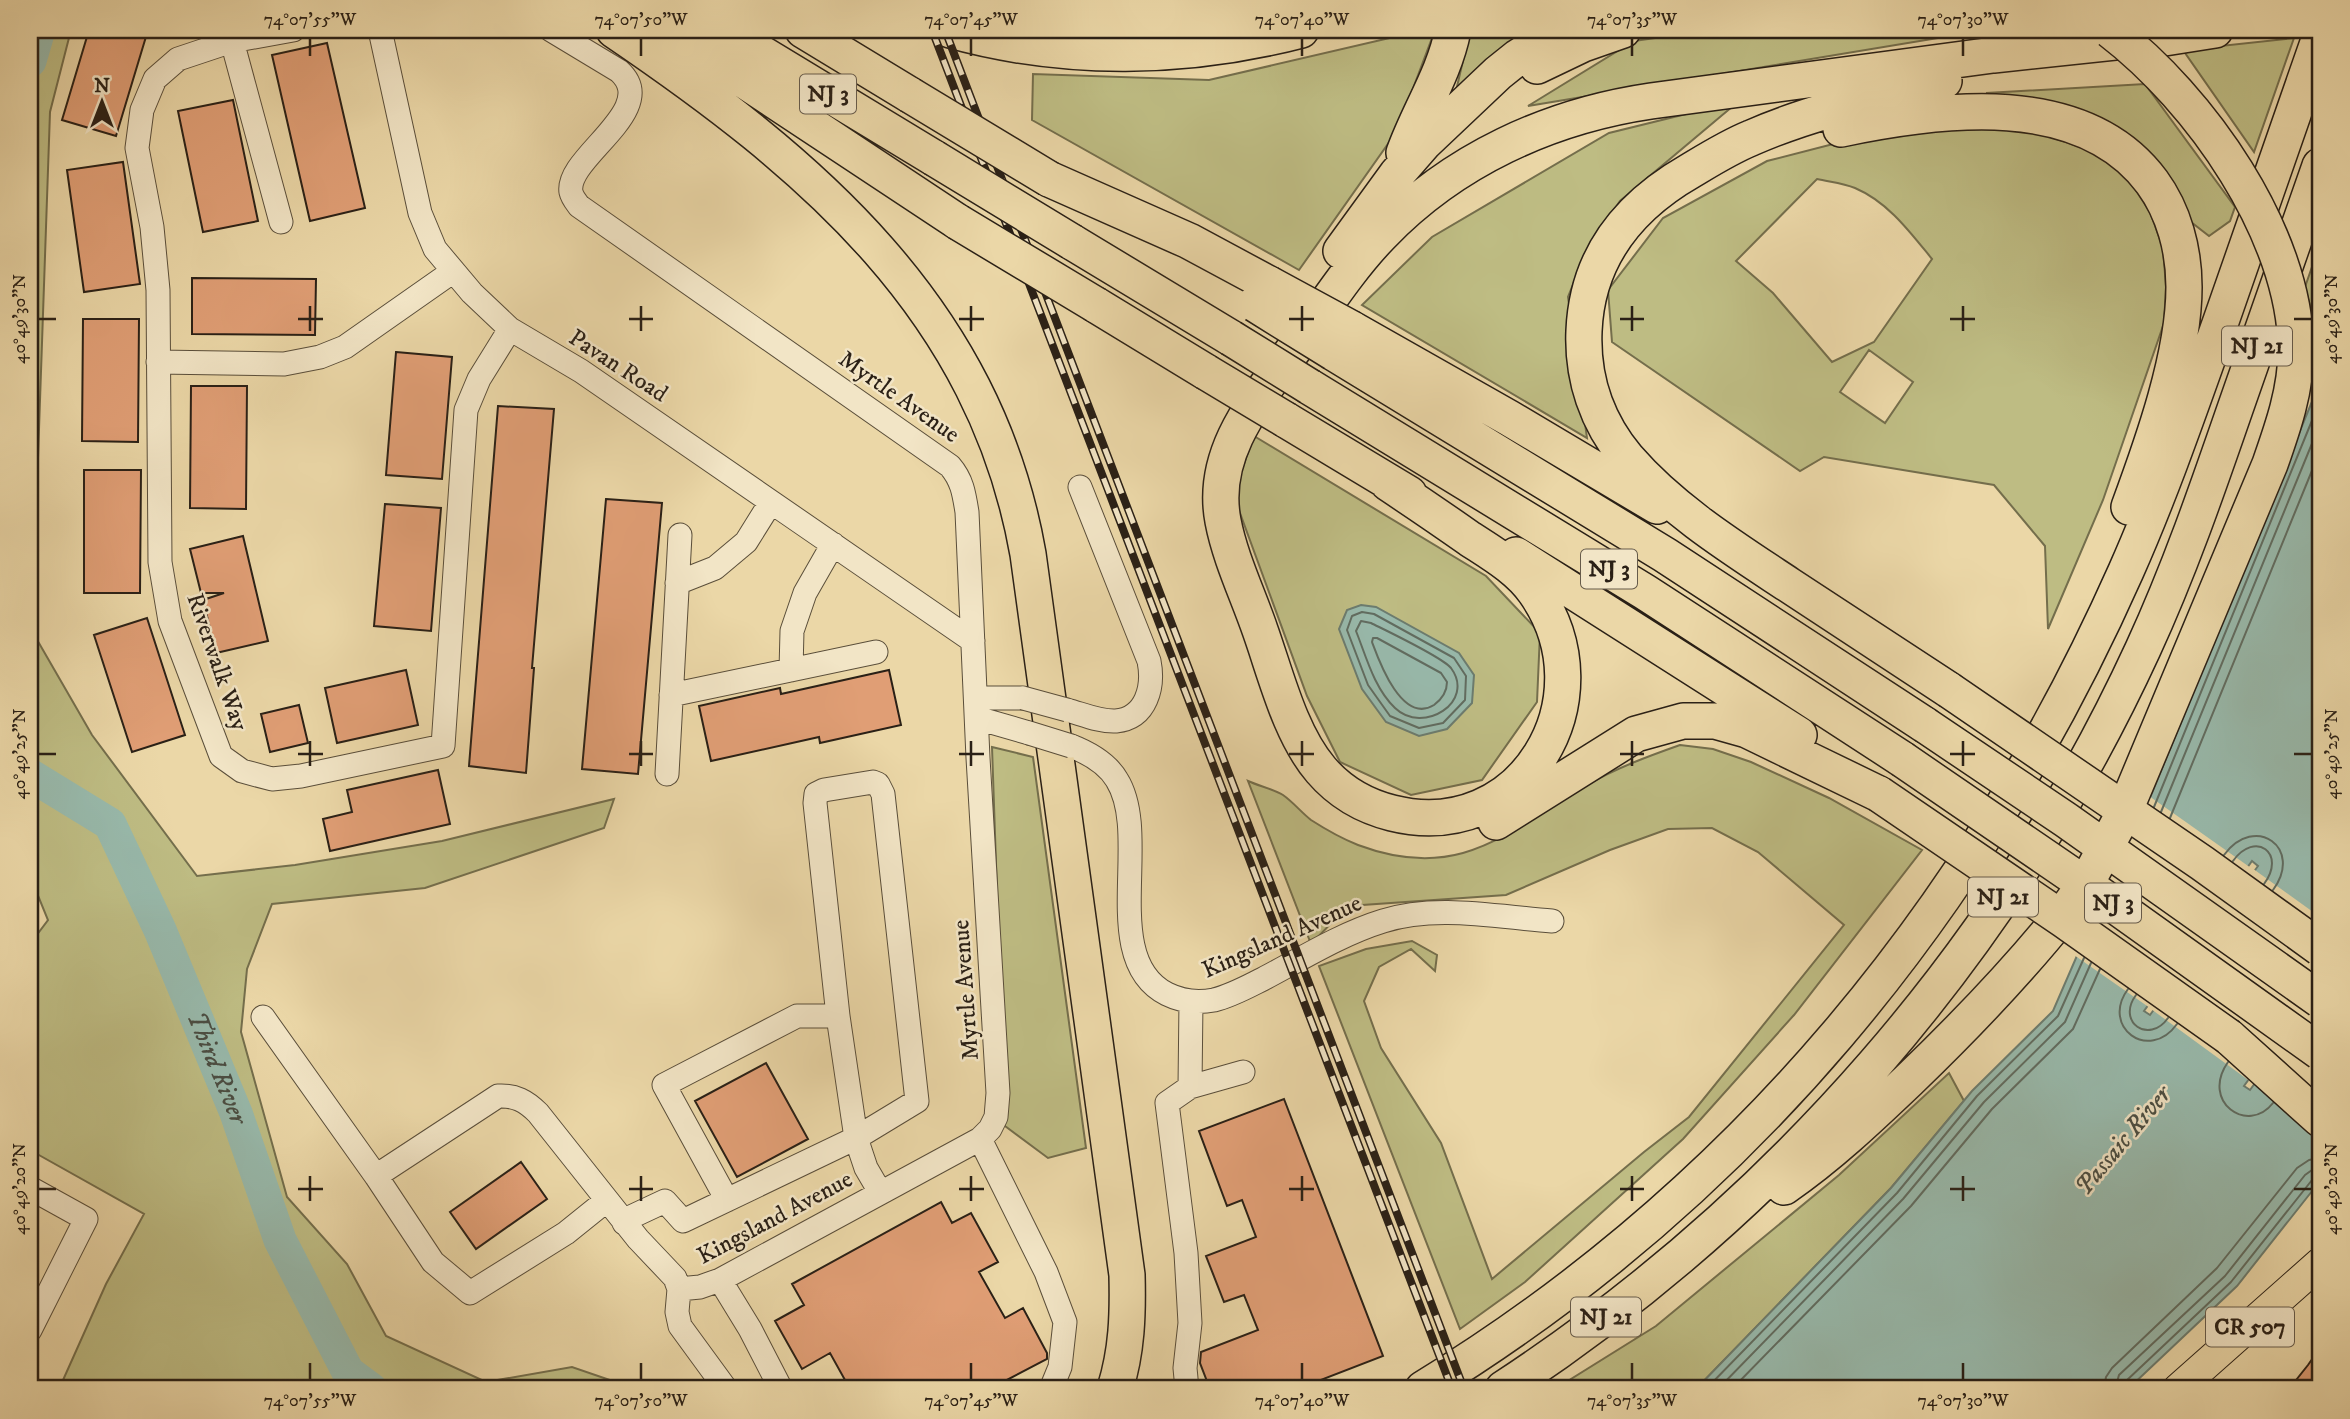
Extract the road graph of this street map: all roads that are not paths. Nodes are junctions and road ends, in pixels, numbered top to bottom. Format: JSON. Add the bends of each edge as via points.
{"nodes":[{"id":1,"x":293,"y":30,"type":"edge"},
{"id":2,"x":380,"y":30,"type":"edge"},
{"id":3,"x":551,"y":30,"type":"edge"},
{"id":4,"x":614,"y":30,"type":"edge"},
{"id":5,"x":668,"y":30,"type":"edge"},
{"id":6,"x":723,"y":30,"type":"edge"},
{"id":7,"x":803,"y":30,"type":"edge"},
{"id":8,"x":950,"y":30,"type":"edge"},
{"id":9,"x":1301,"y":30,"type":"edge"},
{"id":10,"x":1452,"y":30,"type":"edge"},
{"id":11,"x":1561,"y":30,"type":"edge"},
{"id":12,"x":1623,"y":30,"type":"edge"},
{"id":13,"x":2110,"y":30,"type":"edge"},
{"id":14,"x":2215,"y":30,"type":"edge"},
{"id":15,"x":2162,"y":37,"type":"junction"},
{"id":16,"x":2320,"y":37,"type":"edge"},
{"id":17,"x":232,"y":41,"type":"junction"},
{"id":18,"x":1440,"y":129,"type":"junction"},
{"id":19,"x":2320,"y":166,"type":"edge"},
{"id":20,"x":1690,"y":171,"type":"junction"},
{"id":21,"x":1397,"y":174,"type":"junction"},
{"id":22,"x":281,"y":222,"type":"dead end"},
{"id":23,"x":452,"y":272,"type":"junction"},
{"id":24,"x":510,"y":329,"type":"junction"},
{"id":25,"x":1343,"y":341,"type":"junction"},
{"id":26,"x":158,"y":362,"type":"junction"},
{"id":27,"x":1388,"y":483,"type":"junction"},
{"id":28,"x":1080,"y":487,"type":"dead end"},
{"id":29,"x":771,"y":502,"type":"junction"},
{"id":30,"x":680,"y":535,"type":"dead end"},
{"id":31,"x":833,"y":544,"type":"junction"},
{"id":32,"x":1757,"y":564,"type":"junction"},
{"id":33,"x":677,"y":583,"type":"junction"},
{"id":34,"x":973,"y":641,"type":"junction"},
{"id":35,"x":876,"y":652,"type":"dead end"},
{"id":36,"x":791,"y":670,"type":"junction"},
{"id":37,"x":671,"y":695,"type":"junction"},
{"id":38,"x":977,"y":708,"type":"junction"},
{"id":39,"x":667,"y":774,"type":"dead end"},
{"id":40,"x":2016,"y":783,"type":"junction"},
{"id":41,"x":1879,"y":794,"type":"junction"},
{"id":42,"x":1552,"y":921,"type":"dead end"},
{"id":43,"x":2320,"y":948,"type":"edge"},
{"id":44,"x":2320,"y":1000,"type":"edge"},
{"id":45,"x":1192,"y":1001,"type":"junction"},
{"id":46,"x":838,"y":1016,"type":"junction"},
{"id":47,"x":263,"y":1017,"type":"dead end"},
{"id":48,"x":2229,"y":1037,"type":"junction"},
{"id":49,"x":2320,"y":1052,"type":"edge"},
{"id":50,"x":1243,"y":1072,"type":"dead end"},
{"id":51,"x":1190,"y":1087,"type":"junction"},
{"id":52,"x":2320,"y":1103,"type":"edge"},
{"id":53,"x":996,"y":1117,"type":"joint"},
{"id":54,"x":2320,"y":1119,"type":"edge"},
{"id":55,"x":856,"y":1138,"type":"junction"},
{"id":56,"x":980,"y":1139,"type":"junction"},
{"id":57,"x":376,"y":1176,"type":"junction"},
{"id":58,"x":30,"y":1188,"type":"edge"},
{"id":59,"x":880,"y":1192,"type":"junction"},
{"id":60,"x":607,"y":1200,"type":"junction"},
{"id":61,"x":727,"y":1200,"type":"junction"},
{"id":62,"x":624,"y":1223,"type":"junction"},
{"id":63,"x":1704,"y":1237,"type":"junction"},
{"id":64,"x":2320,"y":1263,"type":"edge"},
{"id":65,"x":720,"y":1280,"type":"junction"},
{"id":66,"x":679,"y":1289,"type":"junction"},
{"id":67,"x":32,"y":1318,"type":"edge"},
{"id":68,"x":726,"y":1389,"type":"edge"},
{"id":69,"x":780,"y":1389,"type":"edge"},
{"id":70,"x":1051,"y":1389,"type":"edge"},
{"id":71,"x":1115,"y":1389,"type":"edge"},
{"id":72,"x":1187,"y":1389,"type":"edge"},
{"id":73,"x":1423,"y":1389,"type":"edge"},
{"id":74,"x":1503,"y":1389,"type":"edge"},
{"id":75,"x":2178,"y":1389,"type":"edge"}],
"edges":[{"from":1,"to":17,"type":"street","name":"Riverwalk Way"},
{"from":2,"to":23,"type":"street","name":"Pavan Road","via":[[420,214],[435,249]]},
{"from":3,"to":34,"type":"street","name":"Myrtle Avenue","via":[[619,71],[629,86],[621,118],[573,178],[571,192],[579,206],[908,435],[960,477],[967,512]]},
{"from":4,"to":71,"type":"highway","via":[[747,127],[880,251],[954,351],[1000,450],[1018,503],[1028,554],[1126,1275],[1126,1336]]},
{"from":5,"to":27,"type":"highway","bridge":true,"via":[[958,222]]},
{"from":6,"to":49,"type":"highway","number":"NJ 3","bridge":true,"via":[[1645,592],[1902,759]]},
{"from":7,"to":25,"type":"highway","number":"NJ 3","bridge":true,"via":[[1048,179]]},
{"from":8,"to":9,"type":"highway","via":[[1038,48],[1093,53],[1231,45]]},
{"from":10,"to":21,"type":"highway","via":[[1440,76],[1413,128]]},
{"from":11,"to":18,"type":"highway","via":[[1498,73]]},
{"from":12,"to":18,"type":"highway","via":[[1525,72]]},
{"from":13,"to":63,"type":"highway","bridge":true,"via":[[2188,104],[2220,146],[2267,233],[2284,279],[2295,366],[2286,416],[2270,464],[2138,780],[2105,850],[2065,912],[1987,1002],[1847,1137],[1784,1187]]},
{"from":14,"to":15,"type":"highway"},
{"from":15,"to":20,"type":"highway","via":[[1978,74],[1808,116],[1748,139]]},
{"from":15,"to":27,"type":"highway","via":[[1979,57],[1599,111],[1546,127],[1483,157],[1433,190],[1380,236],[1243,421],[1226,457],[1220,505],[1294,725],[1314,761],[1343,791],[1370,806],[1406,816],[1444,817],[1490,802],[1536,763],[1561,708],[1562,658],[1553,626],[1528,583]]},
{"from":16,"to":40,"type":"highway","number":"NJ 21","via":[[2188,416],[2143,531],[2081,666]]},
{"from":17,"to":22,"type":"street"},
{"from":17,"to":26,"type":"street","name":"Riverwalk Way","via":[[178,59],[155,79],[142,110],[137,148],[152,227]]},
{"from":18,"to":21,"type":"highway"},
{"from":19,"to":63,"type":"highway","number":"NJ 21","via":[[2174,578],[2127,682],[2062,804],[1987,921],[1895,1041],[1803,1143]]},
{"from":20,"to":32,"type":"highway","via":[[1634,212],[1604,255],[1584,322],[1587,376],[1597,410],[1628,459],[1683,510]]},
{"from":20,"to":40,"type":"highway","via":[[1868,123],[2016,114],[2064,122],[2107,141],[2146,175],[2164,200],[2177,232],[2183,268],[2182,314],[2173,364],[2131,502]]},
{"from":21,"to":41,"type":"highway","via":[[1226,410],[1212,436],[1200,478],[1198,506],[1206,548],[1273,732],[1295,772],[1331,808],[1360,825],[1402,837],[1447,838],[1500,821],[1636,734],[1699,720],[1747,730]]},
{"from":23,"to":24,"type":"street","name":"Pavan Road"},
{"from":23,"to":26,"type":"street","via":[[345,346],[320,357],[284,364]]},
{"from":24,"to":26,"type":"street","name":"Riverwalk Way","via":[[466,410],[443,746],[272,779],[242,771],[221,756],[170,621],[160,562]]},
{"from":24,"to":29,"type":"street","name":"Pavan Road","via":[[581,371]]},
{"from":25,"to":32,"type":"highway","via":[[1509,418]]},
{"from":25,"to":44,"type":"highway","number":"NJ 3","bridge":true,"via":[[1926,725]]},
{"from":27,"to":41,"type":"highway","via":[[1566,586],[1856,772]]},
{"from":28,"to":38,"type":"street","bridge":true,"via":[[1149,661],[1152,677],[1146,701],[1129,718],[1116,721],[1023,698]]},
{"from":29,"to":31,"type":"street","name":"Pavan Road"},
{"from":29,"to":33,"type":"street","via":[[746,542],[715,568]]},
{"from":30,"to":33,"type":"street"},
{"from":31,"to":34,"type":"street","name":"Pavan Road"},
{"from":31,"to":36,"type":"street","via":[[805,593],[792,631]]},
{"from":32,"to":43,"type":"highway","bridge":true,"via":[[1949,690]]},
{"from":33,"to":37,"type":"street"},
{"from":34,"to":38,"type":"street","name":"Myrtle Avenue"},
{"from":35,"to":36,"type":"street"},
{"from":36,"to":37,"type":"street"},
{"from":37,"to":39,"type":"street"},
{"from":38,"to":45,"type":"street","name":"Kingsland Avenue","bridge":true,"via":[[1092,755],[1118,780],[1127,803],[1131,920],[1138,962],[1151,983],[1181,1000]]},
{"from":38,"to":53,"type":"street","name":"Myrtle Avenue"},
{"from":40,"to":73,"type":"highway","number":"NJ 21","via":[[1899,958],[1766,1115],[1615,1255],[1524,1324]]},
{"from":41,"to":48,"type":"highway","bridge":true},
{"from":42,"to":45,"type":"street","name":"Kingsland Avenue","via":[[1449,913],[1395,917],[1226,996]]},
{"from":45,"to":51,"type":"street"},
{"from":46,"to":55,"type":"street"},
{"from":46,"to":55,"type":"street","via":[[816,794],[873,782],[883,794],[917,1101]]},
{"from":46,"to":61,"type":"street","via":[[797,1016],[664,1085]]},
{"from":47,"to":57,"type":"street"},
{"from":48,"to":52,"type":"highway"},
{"from":48,"to":54,"type":"highway"},
{"from":50,"to":51,"type":"street"},
{"from":51,"to":72,"type":"street","via":[[1167,1102],[1186,1253]]},
{"from":53,"to":56,"type":"street","name":"Kingsland Avenue"},
{"from":55,"to":59,"type":"street"},
{"from":55,"to":61,"type":"street"},
{"from":56,"to":59,"type":"street","name":"Kingsland Avenue"},
{"from":56,"to":70,"type":"street","via":[[1046,1272],[1065,1322],[1060,1367]]},
{"from":57,"to":60,"type":"street","via":[[498,1096],[509,1095],[538,1113]]},
{"from":57,"to":60,"type":"street","via":[[433,1262],[470,1293],[566,1233]]},
{"from":58,"to":67,"type":"street","via":[[86,1219]]},
{"from":59,"to":65,"type":"street","name":"Kingsland Avenue"},
{"from":60,"to":62,"type":"street"},
{"from":61,"to":62,"type":"street","via":[[683,1221],[665,1201]]},
{"from":62,"to":66,"type":"street","via":[[670,1271]]},
{"from":63,"to":74,"type":"highway","number":"NJ 21","via":[[1602,1320]]},
{"from":64,"to":75,"type":"main road","number":"CR 507"},
{"from":65,"to":66,"type":"street","name":"Kingsland Avenue"},
{"from":65,"to":69,"type":"street"},
{"from":66,"to":68,"type":"street","via":[[680,1326]]}]}
